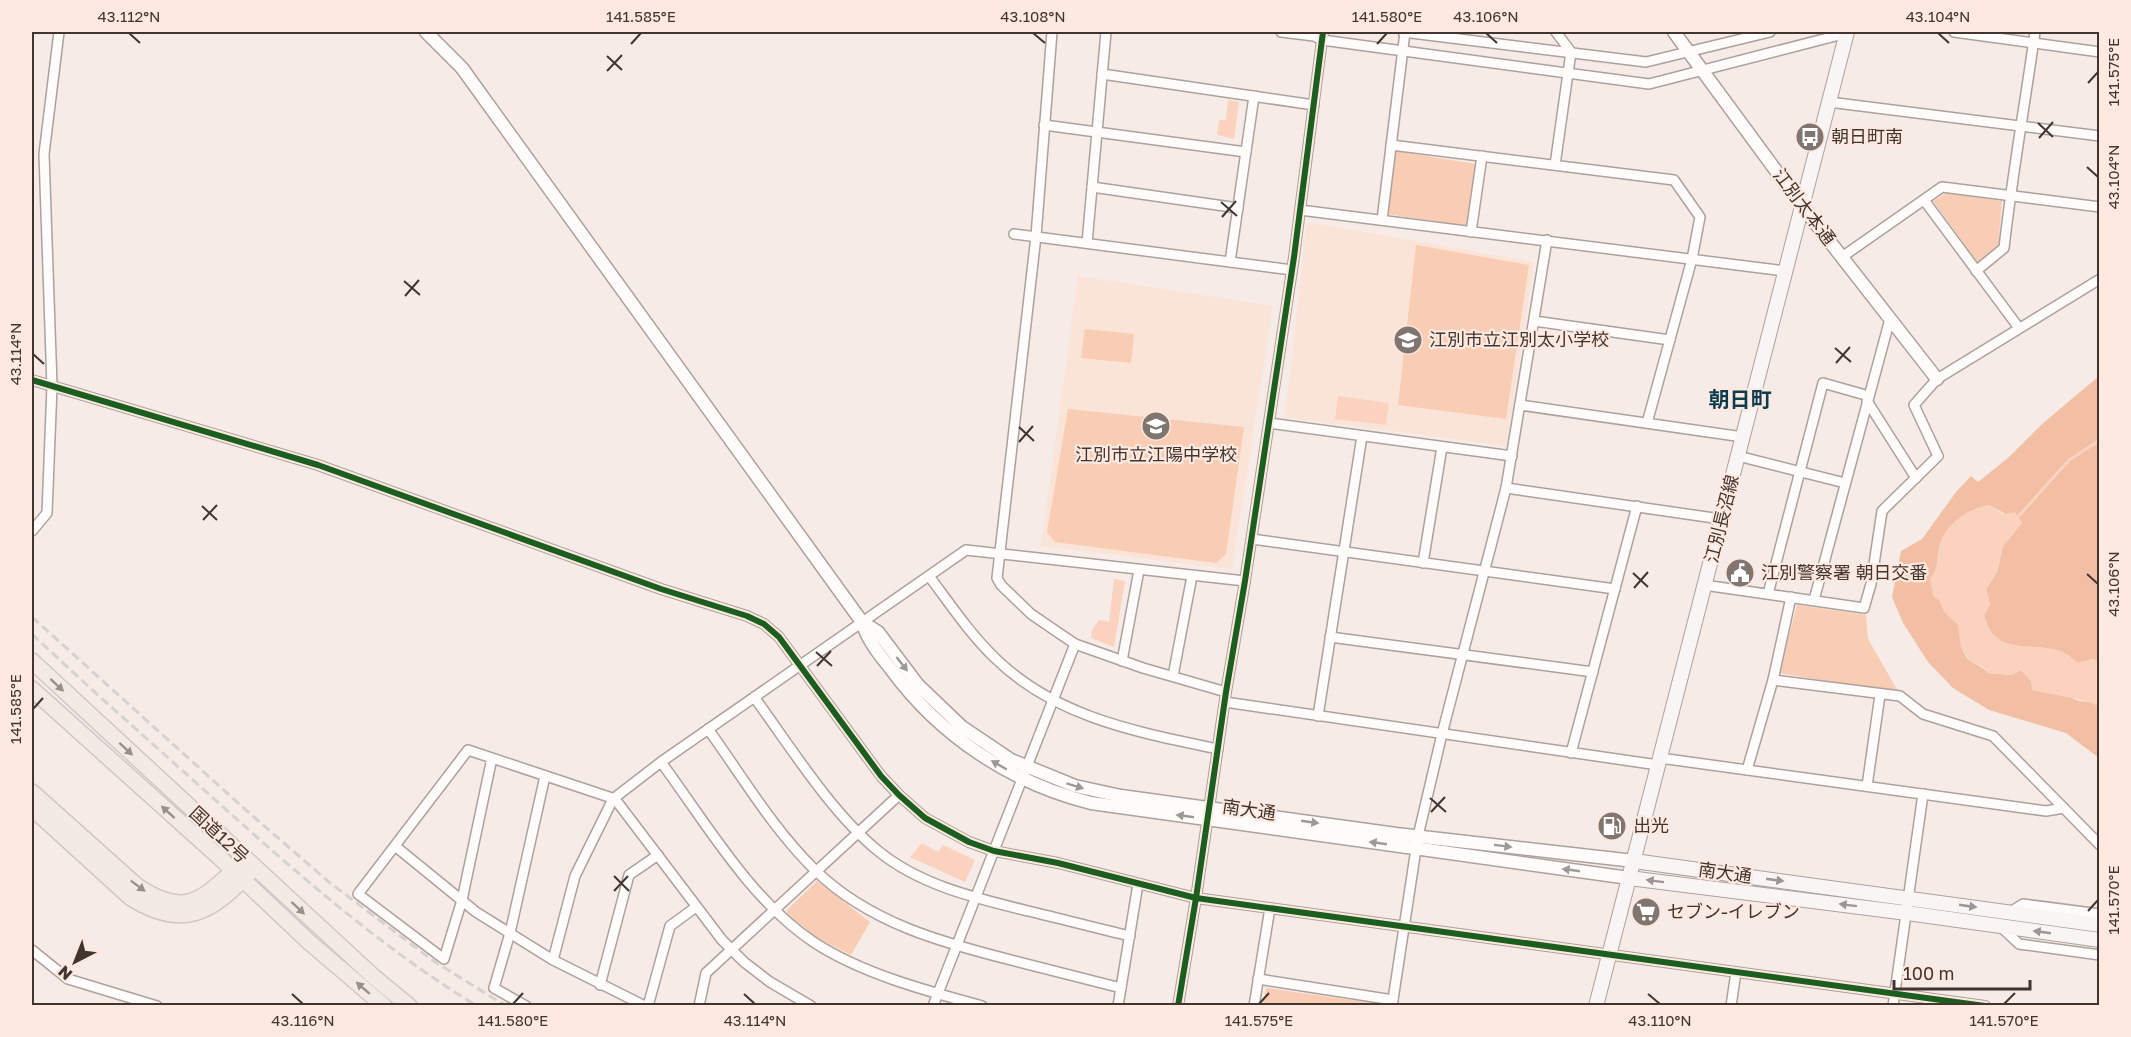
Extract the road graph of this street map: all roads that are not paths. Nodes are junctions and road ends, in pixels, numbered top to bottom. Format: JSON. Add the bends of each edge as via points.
{"nodes":[{"id":1,"x":59,"y":32,"type":"edge"},
{"id":2,"x":426,"y":32,"type":"edge"},
{"id":3,"x":1052,"y":32,"type":"edge"},
{"id":4,"x":1106,"y":32,"type":"edge"},
{"id":5,"x":1281,"y":32,"type":"edge"},
{"id":6,"x":1405,"y":32,"type":"edge"},
{"id":7,"x":1556,"y":32,"type":"edge"},
{"id":8,"x":1674,"y":32,"type":"edge"},
{"id":9,"x":1770,"y":32,"type":"edge"},
{"id":10,"x":1847,"y":32,"type":"edge"},
{"id":11,"x":1954,"y":32,"type":"edge"},
{"id":12,"x":2035,"y":32,"type":"edge"},
{"id":13,"x":1322,"y":36,"type":"edge"},
{"id":14,"x":2033,"y":43,"type":"junction"},
{"id":15,"x":1403,"y":51,"type":"junction"},
{"id":16,"x":1688,"y":51,"type":"junction"},
{"id":17,"x":1571,"y":52,"type":"junction"},
{"id":18,"x":2100,"y":52,"type":"edge"},
{"id":19,"x":1702,"y":69,"type":"junction"},
{"id":20,"x":1568,"y":73,"type":"junction"},
{"id":21,"x":1102,"y":74,"type":"junction"},
{"id":22,"x":1254,"y":96,"type":"junction"},
{"id":23,"x":1829,"y":102,"type":"junction"},
{"id":24,"x":1314,"y":105,"type":"junction"},
{"id":25,"x":1044,"y":125,"type":"junction"},
{"id":26,"x":2022,"y":126,"type":"junction"},
{"id":27,"x":1097,"y":132,"type":"junction"},
{"id":28,"x":2100,"y":136,"type":"edge"},
{"id":29,"x":1391,"y":145,"type":"junction"},
{"id":30,"x":1246,"y":152,"type":"junction"},
{"id":31,"x":1482,"y":156,"type":"junction"},
{"id":32,"x":1555,"y":165,"type":"junction"},
{"id":33,"x":1092,"y":187,"type":"junction"},
{"id":34,"x":2009,"y":196,"type":"junction"},
{"id":35,"x":1924,"y":200,"type":"junction"},
{"id":36,"x":1802,"y":206,"type":"junction"},
{"id":37,"x":2100,"y":207,"type":"edge"},
{"id":38,"x":1238,"y":208,"type":"junction"},
{"id":39,"x":1300,"y":210,"type":"junction"},
{"id":40,"x":1382,"y":220,"type":"junction"},
{"id":41,"x":1472,"y":232,"type":"junction"},
{"id":42,"x":1014,"y":234,"type":"dead end"},
{"id":43,"x":1036,"y":236,"type":"junction"},
{"id":44,"x":1547,"y":240,"type":"junction"},
{"id":45,"x":1087,"y":243,"type":"junction"},
{"id":46,"x":1842,"y":257,"type":"junction"},
{"id":47,"x":1692,"y":259,"type":"junction"},
{"id":48,"x":1230,"y":262,"type":"junction"},
{"id":49,"x":1292,"y":270,"type":"junction"},
{"id":50,"x":1785,"y":271,"type":"junction"},
{"id":51,"x":1976,"y":271,"type":"junction"},
{"id":52,"x":2100,"y":279,"type":"edge"},
{"id":53,"x":1890,"y":319,"type":"junction"},
{"id":54,"x":1534,"y":321,"type":"junction"},
{"id":55,"x":2019,"y":328,"type":"junction"},
{"id":56,"x":1670,"y":340,"type":"junction"},
{"id":57,"x":1937,"y":379,"type":"junction"},
{"id":58,"x":32,"y":380,"type":"edge"},
{"id":59,"x":52,"y":386,"type":"junction"},
{"id":60,"x":1868,"y":399,"type":"junction"},
{"id":61,"x":1520,"y":405,"type":"junction"},
{"id":62,"x":1269,"y":423,"type":"junction"},
{"id":63,"x":1647,"y":423,"type":"junction"},
{"id":64,"x":1362,"y":436,"type":"junction"},
{"id":65,"x":1743,"y":437,"type":"junction"},
{"id":66,"x":1442,"y":447,"type":"junction"},
{"id":67,"x":1512,"y":456,"type":"junction"},
{"id":68,"x":1738,"y":456,"type":"junction"},
{"id":69,"x":1800,"y":471,"type":"junction"},
{"id":70,"x":1916,"y":478,"type":"junction"},
{"id":71,"x":1845,"y":483,"type":"junction"},
{"id":72,"x":1506,"y":488,"type":"junction"},
{"id":73,"x":1637,"y":506,"type":"junction"},
{"id":74,"x":1722,"y":519,"type":"junction"},
{"id":75,"x":32,"y":531,"type":"edge"},
{"id":76,"x":1252,"y":539,"type":"junction"},
{"id":77,"x":1344,"y":552,"type":"junction"},
{"id":78,"x":999,"y":554,"type":"junction"},
{"id":79,"x":1423,"y":563,"type":"junction"},
{"id":80,"x":1139,"y":570,"type":"junction"},
{"id":81,"x":1484,"y":571,"type":"junction"},
{"id":82,"x":929,"y":576,"type":"junction"},
{"id":83,"x":1192,"y":576,"type":"junction"},
{"id":84,"x":1245,"y":581,"type":"junction"},
{"id":85,"x":1704,"y":585,"type":"junction"},
{"id":86,"x":1615,"y":589,"type":"junction"},
{"id":87,"x":1768,"y":594,"type":"junction"},
{"id":88,"x":1791,"y":597,"type":"junction"},
{"id":89,"x":1814,"y":600,"type":"junction"},
{"id":90,"x":862,"y":622,"type":"junction"},
{"id":91,"x":1330,"y":637,"type":"junction"},
{"id":92,"x":1075,"y":644,"type":"junction"},
{"id":93,"x":1463,"y":654,"type":"junction"},
{"id":94,"x":32,"y":661,"type":"edge"},
{"id":95,"x":1122,"y":661,"type":"junction"},
{"id":96,"x":800,"y":665,"type":"junction"},
{"id":97,"x":1593,"y":672,"type":"junction"},
{"id":98,"x":1173,"y":676,"type":"junction"},
{"id":99,"x":1773,"y":680,"type":"junction"},
{"id":100,"x":32,"y":689,"type":"edge"},
{"id":101,"x":1226,"y":692,"type":"junction"},
{"id":102,"x":1880,"y":694,"type":"junction"},
{"id":103,"x":754,"y":697,"type":"junction"},
{"id":104,"x":1053,"y":701,"type":"junction"},
{"id":105,"x":1225,"y":702,"type":"junction"},
{"id":106,"x":1318,"y":716,"type":"junction"},
{"id":107,"x":708,"y":729,"type":"junction"},
{"id":108,"x":1442,"y":734,"type":"junction"},
{"id":109,"x":1218,"y":749,"type":"junction"},
{"id":110,"x":1571,"y":753,"type":"junction"},
{"id":111,"x":492,"y":758,"type":"junction"},
{"id":112,"x":1659,"y":761,"type":"junction"},
{"id":113,"x":661,"y":762,"type":"junction"},
{"id":114,"x":1748,"y":770,"type":"junction"},
{"id":115,"x":1025,"y":773,"type":"junction"},
{"id":116,"x":545,"y":776,"type":"junction"},
{"id":117,"x":1868,"y":786,"type":"junction"},
{"id":118,"x":32,"y":792,"type":"edge"},
{"id":119,"x":1923,"y":794,"type":"junction"},
{"id":120,"x":898,"y":795,"type":"junction"},
{"id":121,"x":613,"y":798,"type":"junction"},
{"id":122,"x":32,"y":808,"type":"edge"},
{"id":123,"x":2064,"y":808,"type":"junction"},
{"id":124,"x":1208,"y":814,"type":"junction"},
{"id":125,"x":858,"y":833,"type":"junction"},
{"id":126,"x":1417,"y":842,"type":"junction"},
{"id":127,"x":2100,"y":845,"type":"edge"},
{"id":128,"x":395,"y":846,"type":"junction"},
{"id":129,"x":994,"y":851,"type":"junction"},
{"id":130,"x":658,"y":855,"type":"junction"},
{"id":131,"x":1634,"y":861,"type":"junction"},
{"id":132,"x":250,"y":864,"type":"junction"},
{"id":133,"x":817,"y":872,"type":"junction"},
{"id":134,"x":238,"y":875,"type":"junction"},
{"id":135,"x":1629,"y":878,"type":"junction"},
{"id":136,"x":1138,"y":884,"type":"junction"},
{"id":137,"x":975,"y":898,"type":"junction"},
{"id":138,"x":1196,"y":898,"type":"junction"},
{"id":139,"x":1909,"y":898,"type":"junction"},
{"id":140,"x":462,"y":900,"type":"junction"},
{"id":141,"x":696,"y":907,"type":"junction"},
{"id":142,"x":1270,"y":908,"type":"junction"},
{"id":143,"x":775,"y":910,"type":"junction"},
{"id":144,"x":2010,"y":912,"type":"junction"},
{"id":145,"x":1907,"y":913,"type":"junction"},
{"id":146,"x":2100,"y":914,"type":"edge"},
{"id":147,"x":2100,"y":925,"type":"edge"},
{"id":148,"x":1999,"y":926,"type":"junction"},
{"id":149,"x":1405,"y":927,"type":"junction"},
{"id":150,"x":510,"y":933,"type":"junction"},
{"id":151,"x":1130,"y":936,"type":"junction"},
{"id":152,"x":2100,"y":940,"type":"edge"},
{"id":153,"x":956,"y":946,"type":"junction"},
{"id":154,"x":32,"y":950,"type":"edge"},
{"id":155,"x":732,"y":950,"type":"junction"},
{"id":156,"x":1609,"y":954,"type":"junction"},
{"id":157,"x":2100,"y":955,"type":"edge"},
{"id":158,"x":553,"y":960,"type":"junction"},
{"id":159,"x":1736,"y":972,"type":"junction"},
{"id":160,"x":1258,"y":979,"type":"junction"},
{"id":161,"x":600,"y":985,"type":"junction"},
{"id":162,"x":1121,"y":988,"type":"junction"},
{"id":163,"x":937,"y":994,"type":"junction"},
{"id":164,"x":1895,"y":994,"type":"junction"},
{"id":165,"x":1392,"y":1003,"type":"edge"},
{"id":166,"x":157,"y":1005,"type":"edge"},
{"id":167,"x":384,"y":1005,"type":"edge"},
{"id":168,"x":409,"y":1005,"type":"edge"},
{"id":169,"x":526,"y":1005,"type":"edge"},
{"id":170,"x":646,"y":1005,"type":"edge"},
{"id":171,"x":699,"y":1005,"type":"edge"},
{"id":172,"x":811,"y":1005,"type":"edge"},
{"id":173,"x":933,"y":1005,"type":"edge"},
{"id":174,"x":982,"y":1005,"type":"edge"},
{"id":175,"x":1118,"y":1005,"type":"edge"},
{"id":176,"x":1178,"y":1005,"type":"edge"},
{"id":177,"x":1254,"y":1005,"type":"edge"},
{"id":178,"x":1596,"y":1005,"type":"edge"},
{"id":179,"x":1731,"y":1005,"type":"edge"},
{"id":180,"x":1893,"y":1005,"type":"edge"},
{"id":181,"x":1986,"y":1005,"type":"edge"}],
"edges":[{"from":1,"to":59,"type":"street","via":[[44,154]]},
{"from":2,"to":90,"type":"street","name":"南大通","via":[[458,64]]},
{"from":3,"to":25,"type":"street"},
{"from":4,"to":21,"type":"street"},
{"from":5,"to":13,"type":"street"},
{"from":6,"to":15,"type":"street"},
{"from":6,"to":17,"type":"street"},
{"from":7,"to":17,"type":"street"},
{"from":8,"to":16,"type":"street","name":"江別太本通"},
{"from":9,"to":16,"type":"street"},
{"from":10,"to":19,"type":"street"},
{"from":10,"to":23,"type":"main road","name":"江別長沼線"},
{"from":11,"to":14,"type":"street"},
{"from":12,"to":14,"type":"street"},
{"from":13,"to":15,"type":"street"},
{"from":13,"to":24,"type":"street"},
{"from":14,"to":18,"type":"street"},
{"from":14,"to":26,"type":"street"},
{"from":15,"to":20,"type":"street"},
{"from":15,"to":29,"type":"street"},
{"from":16,"to":17,"type":"street","via":[[1646,62]]},
{"from":16,"to":19,"type":"street","name":"江別太本通"},
{"from":17,"to":20,"type":"street"},
{"from":19,"to":20,"type":"street","via":[[1649,84]]},
{"from":19,"to":36,"type":"street","name":"江別太本通"},
{"from":20,"to":32,"type":"street"},
{"from":21,"to":22,"type":"street"},
{"from":21,"to":27,"type":"street"},
{"from":22,"to":24,"type":"street"},
{"from":22,"to":30,"type":"street"},
{"from":23,"to":26,"type":"street"},
{"from":23,"to":36,"type":"main road","name":"江別長沼線"},
{"from":24,"to":39,"type":"street"},
{"from":25,"to":27,"type":"street"},
{"from":25,"to":43,"type":"street"},
{"from":26,"to":28,"type":"street"},
{"from":26,"to":34,"type":"street"},
{"from":27,"to":30,"type":"street"},
{"from":27,"to":33,"type":"street"},
{"from":29,"to":31,"type":"street"},
{"from":29,"to":40,"type":"street"},
{"from":30,"to":38,"type":"street"},
{"from":31,"to":32,"type":"street"},
{"from":31,"to":41,"type":"street"},
{"from":32,"to":47,"type":"street","via":[[1674,180],[1700,217]]},
{"from":33,"to":38,"type":"street"},
{"from":33,"to":45,"type":"street"},
{"from":34,"to":35,"type":"street","via":[[1942,187]]},
{"from":34,"to":37,"type":"street"},
{"from":34,"to":51,"type":"street","via":[[2004,248]]},
{"from":35,"to":46,"type":"street"},
{"from":35,"to":51,"type":"street"},
{"from":36,"to":46,"type":"street","name":"江別太本通"},
{"from":36,"to":50,"type":"main road","name":"江別長沼線"},
{"from":38,"to":48,"type":"street"},
{"from":39,"to":40,"type":"street"},
{"from":39,"to":49,"type":"street"},
{"from":40,"to":41,"type":"street"},
{"from":41,"to":44,"type":"street"},
{"from":42,"to":43,"type":"street"},
{"from":43,"to":45,"type":"street"},
{"from":43,"to":78,"type":"street"},
{"from":44,"to":47,"type":"street"},
{"from":44,"to":54,"type":"street"},
{"from":45,"to":48,"type":"street"},
{"from":46,"to":53,"type":"street","name":"江別太本通"},
{"from":47,"to":50,"type":"street"},
{"from":47,"to":56,"type":"street"},
{"from":48,"to":49,"type":"street"},
{"from":49,"to":62,"type":"street"},
{"from":50,"to":65,"type":"main road","name":"江別長沼線"},
{"from":51,"to":55,"type":"street"},
{"from":52,"to":55,"type":"street"},
{"from":53,"to":57,"type":"street","name":"江別太本通"},
{"from":53,"to":60,"type":"street"},
{"from":54,"to":56,"type":"street"},
{"from":54,"to":61,"type":"street"},
{"from":55,"to":57,"type":"street"},
{"from":56,"to":63,"type":"street"},
{"from":57,"to":70,"type":"street","via":[[1914,405],[1938,456]]},
{"from":58,"to":59,"type":"street"},
{"from":59,"to":75,"type":"street","via":[[47,513]]},
{"from":59,"to":96,"type":"street","via":[[318,465],[661,589],[747,616],[772,630]]},
{"from":60,"to":69,"type":"street","via":[[1823,383]]},
{"from":60,"to":70,"type":"street"},
{"from":60,"to":71,"type":"street"},
{"from":61,"to":63,"type":"street"},
{"from":61,"to":67,"type":"street"},
{"from":62,"to":64,"type":"street"},
{"from":62,"to":76,"type":"street"},
{"from":63,"to":65,"type":"street"},
{"from":64,"to":66,"type":"street"},
{"from":64,"to":77,"type":"street"},
{"from":65,"to":68,"type":"main road","name":"江別長沼線"},
{"from":66,"to":67,"type":"street"},
{"from":66,"to":79,"type":"street"},
{"from":67,"to":72,"type":"street"},
{"from":68,"to":69,"type":"street"},
{"from":68,"to":74,"type":"main road","name":"江別長沼線"},
{"from":69,"to":71,"type":"street"},
{"from":69,"to":87,"type":"street"},
{"from":70,"to":89,"type":"street","via":[[1882,511],[1864,608]]},
{"from":71,"to":89,"type":"street"},
{"from":72,"to":73,"type":"street"},
{"from":72,"to":81,"type":"street"},
{"from":73,"to":74,"type":"street"},
{"from":73,"to":86,"type":"street"},
{"from":74,"to":85,"type":"main road","name":"江別長沼線"},
{"from":76,"to":77,"type":"street"},
{"from":76,"to":84,"type":"street"},
{"from":77,"to":79,"type":"street"},
{"from":77,"to":91,"type":"street"},
{"from":78,"to":80,"type":"street"},
{"from":78,"to":82,"type":"street","via":[[966,550]]},
{"from":78,"to":92,"type":"street","via":[[997,578],[1001,585],[1037,619]]},
{"from":79,"to":81,"type":"street"},
{"from":80,"to":83,"type":"street"},
{"from":80,"to":95,"type":"street"},
{"from":81,"to":86,"type":"street"},
{"from":81,"to":93,"type":"street"},
{"from":82,"to":90,"type":"street"},
{"from":82,"to":104,"type":"street","via":[[990,654]]},
{"from":83,"to":84,"type":"street"},
{"from":83,"to":98,"type":"street"},
{"from":84,"to":101,"type":"street"},
{"from":85,"to":87,"type":"street"},
{"from":85,"to":112,"type":"main road","name":"江別長沼線"},
{"from":86,"to":97,"type":"street"},
{"from":87,"to":88,"type":"street"},
{"from":88,"to":89,"type":"street"},
{"from":88,"to":99,"type":"street"},
{"from":90,"to":96,"type":"street"},
{"from":90,"to":115,"type":"street","name":"南大通","via":[[868,638],[930,714],[969,747]]},
{"from":91,"to":93,"type":"street"},
{"from":91,"to":106,"type":"street"},
{"from":92,"to":95,"type":"street"},
{"from":92,"to":104,"type":"street"},
{"from":93,"to":97,"type":"street"},
{"from":93,"to":108,"type":"street"},
{"from":94,"to":132,"type":"highway","name":"国道12号","one_way":true},
{"from":95,"to":98,"type":"street"},
{"from":96,"to":103,"type":"street"},
{"from":96,"to":120,"type":"street"},
{"from":97,"to":110,"type":"street"},
{"from":98,"to":101,"type":"street"},
{"from":99,"to":102,"type":"street"},
{"from":99,"to":114,"type":"street"},
{"from":134,"to":100,"type":"highway","name":"国道12号","one_way":true},
{"from":101,"to":105,"type":"street"},
{"from":102,"to":117,"type":"street"},
{"from":102,"to":123,"type":"street","via":[[1900,696],[1923,714],[1993,736]]},
{"from":103,"to":107,"type":"street"},
{"from":103,"to":125,"type":"street"},
{"from":104,"to":109,"type":"street","via":[[1117,726]]},
{"from":104,"to":115,"type":"street"},
{"from":105,"to":106,"type":"street"},
{"from":105,"to":109,"type":"street"},
{"from":106,"to":108,"type":"street"},
{"from":107,"to":113,"type":"street"},
{"from":107,"to":133,"type":"street","via":[[786,838]]},
{"from":108,"to":110,"type":"street"},
{"from":108,"to":126,"type":"street"},
{"from":109,"to":124,"type":"street"},
{"from":110,"to":112,"type":"street"},
{"from":111,"to":116,"type":"street"},
{"from":111,"to":128,"type":"street","via":[[468,750]]},
{"from":111,"to":140,"type":"street"},
{"from":112,"to":114,"type":"street"},
{"from":112,"to":131,"type":"main road","name":"江別長沼線"},
{"from":113,"to":121,"type":"street"},
{"from":113,"to":143,"type":"street","via":[[750,885]]},
{"from":114,"to":117,"type":"street"},
{"from":115,"to":124,"type":"street","name":"南大通","via":[[1056,792],[1091,802]]},
{"from":115,"to":129,"type":"street"},
{"from":116,"to":121,"type":"street"},
{"from":116,"to":150,"type":"street"},
{"from":117,"to":119,"type":"street"},
{"from":118,"to":134,"type":"highway","one_way":true,"via":[[150,895],[179,903],[202,898]]},
{"from":119,"to":123,"type":"street","via":[[2046,811]]},
{"from":119,"to":139,"type":"street"},
{"from":120,"to":125,"type":"street"},
{"from":120,"to":129,"type":"street","via":[[940,828]]},
{"from":121,"to":130,"type":"street"},
{"from":121,"to":158,"type":"street","via":[[575,876]]},
{"from":122,"to":134,"type":"highway","via":[[131,898],[151,909],[181,915],[212,907]]},
{"from":123,"to":127,"type":"street"},
{"from":124,"to":126,"type":"street","name":"南大通"},
{"from":124,"to":138,"type":"street"},
{"from":125,"to":133,"type":"street"},
{"from":125,"to":137,"type":"street","via":[[909,872]]},
{"from":126,"to":131,"type":"street","name":"南大通","one_way":true},
{"from":135,"to":126,"type":"street","name":"南大通","one_way":true},
{"from":126,"to":149,"type":"street"},
{"from":128,"to":140,"type":"street"},
{"from":128,"to":140,"type":"street","via":[[358,894],[444,959]]},
{"from":129,"to":136,"type":"street"},
{"from":129,"to":137,"type":"street"},
{"from":130,"to":141,"type":"street"},
{"from":130,"to":161,"type":"street","via":[[629,874]]},
{"from":131,"to":135,"type":"main road","name":"江別長沼線"},
{"from":131,"to":139,"type":"main road","name":"南大通","one_way":true},
{"from":132,"to":134,"type":"highway"},
{"from":132,"to":168,"type":"highway","name":"国道12号","one_way":true},
{"from":133,"to":143,"type":"street"},
{"from":133,"to":153,"type":"street","via":[[868,911]]},
{"from":167,"to":134,"type":"highway","name":"国道12号","one_way":true},
{"from":145,"to":135,"type":"main road","name":"南大通","one_way":true},
{"from":135,"to":156,"type":"main road","name":"江別長沼線"},
{"from":136,"to":138,"type":"street"},
{"from":136,"to":151,"type":"street"},
{"from":137,"to":151,"type":"street"},
{"from":137,"to":153,"type":"street"},
{"from":138,"to":142,"type":"street"},
{"from":138,"to":176,"type":"street"},
{"from":139,"to":144,"type":"main road","name":"南大通","one_way":true},
{"from":139,"to":145,"type":"street"},
{"from":140,"to":150,"type":"street"},
{"from":141,"to":155,"type":"street"},
{"from":141,"to":170,"type":"street","via":[[670,926]]},
{"from":142,"to":149,"type":"street"},
{"from":142,"to":160,"type":"street"},
{"from":143,"to":155,"type":"street"},
{"from":143,"to":163,"type":"street","via":[[835,955]]},
{"from":144,"to":146,"type":"street","via":[[2023,903]]},
{"from":144,"to":147,"type":"main road","name":"南大通"},
{"from":145,"to":148,"type":"main road","name":"南大通"},
{"from":145,"to":164,"type":"street"},
{"from":152,"to":148,"type":"main road","name":"南大通","one_way":true},
{"from":148,"to":157,"type":"street","via":[[2019,944]]},
{"from":149,"to":156,"type":"street"},
{"from":149,"to":165,"type":"street"},
{"from":150,"to":158,"type":"street"},
{"from":150,"to":169,"type":"street","via":[[494,988]]},
{"from":151,"to":162,"type":"street"},
{"from":153,"to":162,"type":"street"},
{"from":153,"to":163,"type":"street"},
{"from":154,"to":166,"type":"street","via":[[68,979]]},
{"from":155,"to":171,"type":"street","via":[[706,973]]},
{"from":155,"to":172,"type":"street","via":[[770,982]]},
{"from":156,"to":159,"type":"street"},
{"from":156,"to":178,"type":"main road","name":"江別長沼線"},
{"from":158,"to":161,"type":"street"},
{"from":159,"to":164,"type":"street"},
{"from":159,"to":179,"type":"street"},
{"from":160,"to":165,"type":"street"},
{"from":160,"to":177,"type":"street"},
{"from":161,"to":170,"type":"street"},
{"from":162,"to":175,"type":"street"},
{"from":163,"to":173,"type":"street"},
{"from":163,"to":174,"type":"street"},
{"from":164,"to":180,"type":"street"},
{"from":164,"to":181,"type":"street"}]}
